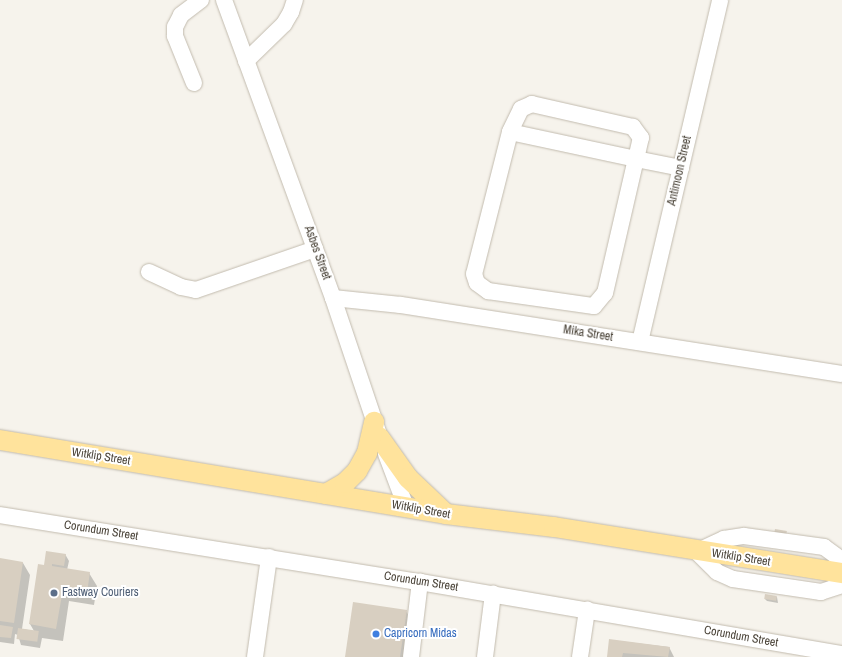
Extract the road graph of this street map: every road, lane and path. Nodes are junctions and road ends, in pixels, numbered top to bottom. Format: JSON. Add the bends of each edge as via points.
{"nodes":[{"id":1,"x":201,"y":0,"type":"edge"},
{"id":2,"x":224,"y":0,"type":"edge"},
{"id":3,"x":295,"y":0,"type":"edge"},
{"id":4,"x":720,"y":0,"type":"edge"},
{"id":5,"x":246,"y":61,"type":"junction"},
{"id":6,"x":194,"y":83,"type":"dead end"},
{"id":7,"x":510,"y":132,"type":"junction"},
{"id":8,"x":636,"y":159,"type":"junction"},
{"id":9,"x":681,"y":168,"type":"junction"},
{"id":10,"x":315,"y":249,"type":"junction"},
{"id":11,"x":149,"y":272,"type":"dead end"},
{"id":12,"x":334,"y":298,"type":"junction"},
{"id":13,"x":640,"y":342,"type":"junction"},
{"id":14,"x":842,"y":374,"type":"edge"},
{"id":15,"x":377,"y":430,"type":"junction"},
{"id":16,"x":0,"y":440,"type":"edge"},
{"id":17,"x":326,"y":494,"type":"junction"},
{"id":18,"x":406,"y":507,"type":"junction"},
{"id":19,"x":446,"y":514,"type":"junction"},
{"id":20,"x":0,"y":515,"type":"edge"},
{"id":21,"x":697,"y":551,"type":"junction"},
{"id":22,"x":269,"y":557,"type":"junction"},
{"id":23,"x":842,"y":560,"type":"edge"},
{"id":24,"x":842,"y":573,"type":"edge"},
{"id":25,"x":420,"y":582,"type":"junction"},
{"id":26,"x":842,"y":585,"type":"edge"},
{"id":27,"x":493,"y":594,"type":"junction"},
{"id":28,"x":587,"y":610,"type":"junction"},
{"id":29,"x":842,"y":654,"type":"edge"},
{"id":30,"x":255,"y":657,"type":"edge"},
{"id":31,"x":411,"y":657,"type":"edge"},
{"id":32,"x":485,"y":657,"type":"edge"},
{"id":33,"x":580,"y":657,"type":"edge"}],
"edges":[{"from":1,"to":6,"type":"street","via":[[181,15],[175,26],[175,36]]},
{"from":2,"to":5,"type":"street","name":"Asbes Street"},
{"from":3,"to":5,"type":"street","via":[[284,24]]},
{"from":4,"to":9,"type":"street","name":"Antimoon Street"},
{"from":5,"to":10,"type":"street","name":"Asbes Street"},
{"from":7,"to":8,"type":"street"},
{"from":7,"to":8,"type":"street","via":[[516,114],[532,104],[633,127],[641,138]]},
{"from":7,"to":8,"type":"street","via":[[474,274],[477,283],[488,291],[588,307],[599,302],[605,293]]},
{"from":8,"to":9,"type":"street"},
{"from":9,"to":13,"type":"street","name":"Antimoon Street"},
{"from":10,"to":11,"type":"street","via":[[196,290],[181,288]]},
{"from":10,"to":12,"type":"street","name":"Asbes Street"},
{"from":12,"to":13,"type":"street","name":"Mika Street","via":[[401,305]]},
{"from":12,"to":15,"type":"street","name":"Asbes Street"},
{"from":13,"to":14,"type":"street","name":"Mika Street"},
{"from":15,"to":17,"type":"main road","via":[[357,471],[345,483]]},
{"from":15,"to":18,"type":"street","name":"Asbes Street"},
{"from":15,"to":19,"type":"main road","via":[[408,478]]},
{"from":16,"to":17,"type":"main road","name":"Witklip Street"},
{"from":17,"to":18,"type":"main road","name":"Witklip Street"},
{"from":18,"to":19,"type":"main road","name":"Witklip Street"},
{"from":19,"to":21,"type":"main road","name":"Witklip Street","via":[[554,527]]},
{"from":20,"to":22,"type":"street","name":"Corundum Street"},
{"from":21,"to":23,"type":"street","via":[[724,539],[744,536],[824,547]]},
{"from":21,"to":24,"type":"main road","name":"Witklip Street"},
{"from":21,"to":26,"type":"street","via":[[717,572],[733,579],[821,592]]},
{"from":22,"to":25,"type":"street","name":"Corundum Street"},
{"from":22,"to":30,"type":"street"},
{"from":25,"to":27,"type":"street","name":"Corundum Street"},
{"from":25,"to":31,"type":"street"},
{"from":27,"to":28,"type":"street","name":"Corundum Street"},
{"from":27,"to":32,"type":"street"},
{"from":28,"to":29,"type":"street","name":"Corundum Street"},
{"from":28,"to":33,"type":"street"}]}
